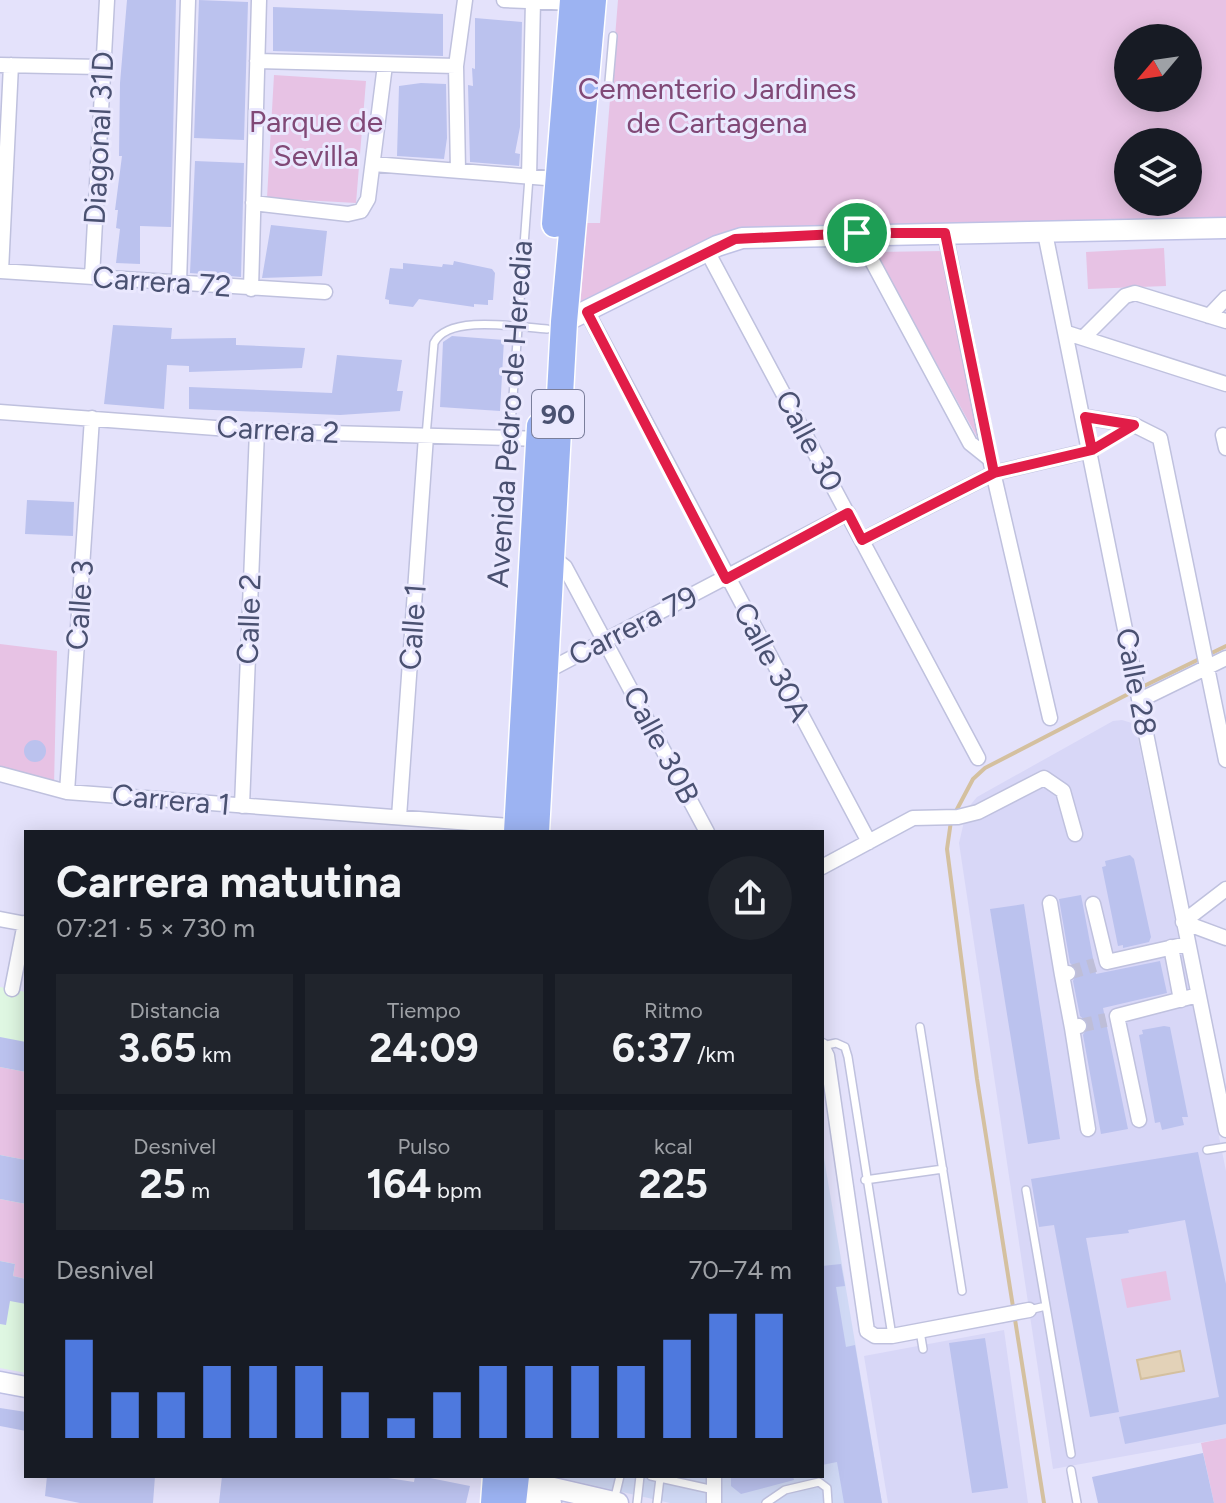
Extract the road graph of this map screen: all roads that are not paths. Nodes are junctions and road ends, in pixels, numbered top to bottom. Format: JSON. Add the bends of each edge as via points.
{"nodes":[{"id":1,"x":107,"y":0,"type":"edge"},
{"id":2,"x":188,"y":0,"type":"edge"},
{"id":3,"x":259,"y":0,"type":"edge"},
{"id":4,"x":465,"y":0,"type":"edge"},
{"id":5,"x":504,"y":0,"type":"edge"},
{"id":6,"x":533,"y":1,"type":"edge"},
{"id":7,"x":583,"y":2,"type":"edge"},
{"id":8,"x":613,"y":36,"type":"dead end"},
{"id":9,"x":257,"y":61,"type":"junction"},
{"id":10,"x":5,"y":65,"type":"edge"},
{"id":11,"x":385,"y":65,"type":"junction"},
{"id":12,"x":456,"y":66,"type":"junction"},
{"id":13,"x":101,"y":67,"type":"junction"},
{"id":14,"x":608,"y":93,"type":"dead end"},
{"id":15,"x":373,"y":164,"type":"junction"},
{"id":16,"x":458,"y":171,"type":"junction"},
{"id":17,"x":529,"y":177,"type":"junction"},
{"id":18,"x":559,"y":179,"type":"junction"},
{"id":19,"x":253,"y":203,"type":"junction"},
{"id":20,"x":1226,"y":228,"type":"edge"},
{"id":21,"x":857,"y":233,"type":"junction"},
{"id":22,"x":945,"y":233,"type":"junction"},
{"id":23,"x":1045,"y":233,"type":"junction"},
{"id":24,"x":707,"y":251,"type":"junction"},
{"id":25,"x":0,"y":271,"type":"edge"},
{"id":26,"x":92,"y":277,"type":"junction"},
{"id":27,"x":179,"y":283,"type":"junction"},
{"id":28,"x":251,"y":289,"type":"junction"},
{"id":29,"x":325,"y":292,"type":"dead end"},
{"id":30,"x":1226,"y":298,"type":"edge"},
{"id":31,"x":1209,"y":316,"type":"junction"},
{"id":32,"x":566,"y":321,"type":"junction"},
{"id":33,"x":1226,"y":321,"type":"edge"},
{"id":34,"x":517,"y":327,"type":"junction"},
{"id":35,"x":1067,"y":333,"type":"junction"},
{"id":36,"x":1083,"y":338,"type":"junction"},
{"id":37,"x":1226,"y":384,"type":"edge"},
{"id":38,"x":0,"y":412,"type":"edge"},
{"id":39,"x":1085,"y":417,"type":"junction"},
{"id":40,"x":92,"y":418,"type":"junction"},
{"id":41,"x":1134,"y":425,"type":"junction"},
{"id":42,"x":257,"y":431,"type":"junction"},
{"id":43,"x":426,"y":436,"type":"junction"},
{"id":44,"x":510,"y":438,"type":"junction"},
{"id":45,"x":548,"y":439,"type":"junction"},
{"id":46,"x":1092,"y":450,"type":"junction"},
{"id":47,"x":992,"y":466,"type":"junction"},
{"id":48,"x":848,"y":513,"type":"junction"},
{"id":49,"x":862,"y":540,"type":"junction"},
{"id":50,"x":540,"y":554,"type":"junction"},
{"id":51,"x":726,"y":579,"type":"junction"},
{"id":52,"x":606,"y":642,"type":"junction"},
{"id":53,"x":1207,"y":658,"type":"junction"},
{"id":54,"x":1226,"y":658,"type":"edge"},
{"id":55,"x":545,"y":672,"type":"junction"},
{"id":56,"x":1140,"y":698,"type":"junction"},
{"id":57,"x":1050,"y":718,"type":"dead end"},
{"id":58,"x":978,"y":758,"type":"dead end"},
{"id":59,"x":1226,"y":760,"type":"edge"},
{"id":60,"x":0,"y":774,"type":"edge"},
{"id":61,"x":67,"y":792,"type":"junction"},
{"id":62,"x":242,"y":806,"type":"junction"},
{"id":63,"x":399,"y":817,"type":"junction"},
{"id":64,"x":530,"y":830,"type":"edge"},
{"id":65,"x":706,"y":830,"type":"edge"},
{"id":66,"x":1075,"y":834,"type":"dead end"},
{"id":67,"x":869,"y":842,"type":"junction"},
{"id":68,"x":824,"y":866,"type":"edge"},
{"id":69,"x":1226,"y":889,"type":"edge"},
{"id":70,"x":1050,"y":903,"type":"dead end"},
{"id":71,"x":1093,"y":904,"type":"dead end"},
{"id":72,"x":0,"y":919,"type":"edge"},
{"id":73,"x":1183,"y":922,"type":"junction"},
{"id":74,"x":24,"y":923,"type":"edge"},
{"id":75,"x":24,"y":928,"type":"edge"},
{"id":76,"x":1226,"y":938,"type":"edge"},
{"id":77,"x":1187,"y":944,"type":"junction"},
{"id":78,"x":1171,"y":947,"type":"junction"},
{"id":79,"x":12,"y":989,"type":"dead end"},
{"id":80,"x":1198,"y":995,"type":"junction"},
{"id":81,"x":1181,"y":1000,"type":"junction"},
{"id":82,"x":920,"y":1027,"type":"dead end"},
{"id":83,"x":824,"y":1046,"type":"edge"},
{"id":84,"x":824,"y":1050,"type":"edge"},
{"id":85,"x":1139,"y":1120,"type":"dead end"},
{"id":86,"x":1088,"y":1129,"type":"dead end"},
{"id":87,"x":1226,"y":1130,"type":"edge"},
{"id":88,"x":1226,"y":1147,"type":"edge"},
{"id":89,"x":1207,"y":1150,"type":"dead end"},
{"id":90,"x":943,"y":1169,"type":"junction"},
{"id":91,"x":865,"y":1180,"type":"junction"},
{"id":92,"x":1026,"y":1190,"type":"dead end"},
{"id":93,"x":962,"y":1291,"type":"dead end"},
{"id":94,"x":1046,"y":1306,"type":"junction"},
{"id":95,"x":1029,"y":1310,"type":"joint"},
{"id":96,"x":920,"y":1331,"type":"junction"},
{"id":97,"x":892,"y":1336,"type":"junction"},
{"id":98,"x":923,"y":1349,"type":"dead end"},
{"id":99,"x":0,"y":1382,"type":"edge"},
{"id":100,"x":24,"y":1387,"type":"edge"},
{"id":101,"x":1071,"y":1454,"type":"dead end"},
{"id":102,"x":1071,"y":1470,"type":"dead end"},
{"id":103,"x":620,"y":1478,"type":"edge"},
{"id":104,"x":640,"y":1478,"type":"edge"},
{"id":105,"x":655,"y":1478,"type":"edge"},
{"id":106,"x":660,"y":1478,"type":"edge"},
{"id":107,"x":506,"y":1487,"type":"edge"},
{"id":108,"x":714,"y":1490,"type":"edge"},
{"id":109,"x":616,"y":1502,"type":"edge"},
{"id":110,"x":551,"y":1503,"type":"edge"},
{"id":111,"x":637,"y":1503,"type":"edge"},
{"id":112,"x":657,"y":1503,"type":"edge"},
{"id":113,"x":766,"y":1503,"type":"edge"},
{"id":114,"x":828,"y":1503,"type":"edge"},
{"id":115,"x":1077,"y":1503,"type":"edge"}],
"edges":[{"from":1,"to":13,"type":"street","name":"Diagonal 31D"},
{"from":2,"to":27,"type":"street"},
{"from":3,"to":9,"type":"street"},
{"from":4,"to":12,"type":"street"},
{"from":5,"to":6,"type":"street"},
{"from":6,"to":7,"type":"street"},
{"from":6,"to":17,"type":"street"},
{"from":7,"to":18,"type":"highway","name":"Avenida Pedro de Heredia","number":"90"},
{"from":7,"to":32,"type":"highway","name":"Avenida Pedro de Heredia","number":"90"},
{"from":8,"to":14,"type":"lane"},
{"from":9,"to":11,"type":"street"},
{"from":9,"to":19,"type":"street"},
{"from":10,"to":13,"type":"street"},
{"from":10,"to":25,"type":"street"},
{"from":11,"to":12,"type":"street"},
{"from":11,"to":15,"type":"street"},
{"from":12,"to":16,"type":"street"},
{"from":13,"to":26,"type":"street","name":"Diagonal 31D"},
{"from":15,"to":16,"type":"street"},
{"from":15,"to":19,"type":"street","via":[[361,211]]},
{"from":16,"to":17,"type":"street"},
{"from":17,"to":18,"type":"street"},
{"from":17,"to":34,"type":"lane"},
{"from":18,"to":32,"type":"highway","name":"Avenida Pedro de Heredia","number":"90"},
{"from":19,"to":28,"type":"street"},
{"from":20,"to":23,"type":"street"},
{"from":21,"to":22,"type":"street"},
{"from":21,"to":24,"type":"street","via":[[742,238]]},
{"from":21,"to":47,"type":"street","via":[[970,443]]},
{"from":22,"to":23,"type":"street"},
{"from":22,"to":47,"type":"street"},
{"from":23,"to":35,"type":"street","name":"Calle 28"},
{"from":24,"to":32,"type":"street"},
{"from":24,"to":48,"type":"street","name":"Calle 30"},
{"from":25,"to":26,"type":"street","name":"Carrera 72"},
{"from":26,"to":27,"type":"street","name":"Carrera 72"},
{"from":27,"to":28,"type":"street","name":"Carrera 72"},
{"from":28,"to":29,"type":"street","name":"Carrera 72"},
{"from":30,"to":31,"type":"street"},
{"from":31,"to":33,"type":"street"},
{"from":31,"to":36,"type":"street","via":[[1135,293],[1125,296]]},
{"from":32,"to":34,"type":"lane"},
{"from":32,"to":45,"type":"highway","name":"Avenida Pedro de Heredia","number":"90"},
{"from":32,"to":51,"type":"street","name":"Calle 30A"},
{"from":34,"to":43,"type":"lane","via":[[450,326],[439,334]]},
{"from":34,"to":44,"type":"lane"},
{"from":35,"to":36,"type":"street"},
{"from":35,"to":39,"type":"street","name":"Calle 28"},
{"from":36,"to":37,"type":"street"},
{"from":38,"to":40,"type":"street","name":"Carrera 2"},
{"from":39,"to":41,"type":"street"},
{"from":39,"to":46,"type":"street","name":"Calle 28"},
{"from":40,"to":42,"type":"street","name":"Carrera 2"},
{"from":40,"to":61,"type":"street","name":"Calle 3"},
{"from":41,"to":46,"type":"lane"},
{"from":41,"to":53,"type":"street","via":[[1160,438],[1164,450]]},
{"from":42,"to":43,"type":"street","name":"Carrera 2"},
{"from":42,"to":62,"type":"street","name":"Calle 2"},
{"from":43,"to":44,"type":"street","name":"Carrera 2"},
{"from":43,"to":63,"type":"street","name":"Calle 1"},
{"from":44,"to":45,"type":"street","name":"Carrera 2"},
{"from":45,"to":50,"type":"highway","name":"Avenida Pedro de Heredia","number":"90"},
{"from":46,"to":47,"type":"street"},
{"from":46,"to":56,"type":"street","name":"Calle 28"},
{"from":47,"to":49,"type":"street"},
{"from":47,"to":57,"type":"street"},
{"from":48,"to":49,"type":"street","name":"Calle 30"},
{"from":48,"to":51,"type":"street","name":"Carrera 79"},
{"from":49,"to":58,"type":"street","name":"Calle 30"},
{"from":50,"to":52,"type":"street","name":"Calle 30B","via":[[556,557],[565,567]]},
{"from":50,"to":55,"type":"highway","name":"Avenida Pedro de Heredia","number":"90"},
{"from":50,"to":64,"type":"highway","name":"Avenida Pedro de Heredia","number":"90"},
{"from":51,"to":52,"type":"street","name":"Carrera 79"},
{"from":51,"to":67,"type":"street","name":"Calle 30A"},
{"from":52,"to":55,"type":"street","name":"Carrera 79"},
{"from":52,"to":65,"type":"street","name":"Calle 30B"},
{"from":53,"to":54,"type":"street"},
{"from":53,"to":56,"type":"street"},
{"from":53,"to":59,"type":"street"},
{"from":55,"to":64,"type":"highway","name":"Avenida Pedro de Heredia","number":"90"},
{"from":56,"to":73,"type":"street","name":"Calle 28"},
{"from":60,"to":61,"type":"street","name":"Carrera 1"},
{"from":61,"to":62,"type":"street","name":"Carrera 1"},
{"from":62,"to":63,"type":"street","name":"Carrera 1"},
{"from":63,"to":64,"type":"street","name":"Carrera 1"},
{"from":66,"to":67,"type":"street","via":[[1063,791],[1044,778],[978,812],[917,817]]},
{"from":67,"to":68,"type":"street"},
{"from":69,"to":73,"type":"street"},
{"from":70,"to":86,"type":"street","via":[[1075,1027]]},
{"from":71,"to":78,"type":"street","via":[[1101,964]]},
{"from":72,"to":74,"type":"street"},
{"from":73,"to":76,"type":"street"},
{"from":73,"to":77,"type":"street","name":"Calle 28"},
{"from":75,"to":79,"type":"street"},
{"from":77,"to":78,"type":"street"},
{"from":77,"to":80,"type":"street","name":"Calle 28"},
{"from":78,"to":81,"type":"street"},
{"from":80,"to":81,"type":"street"},
{"from":80,"to":87,"type":"street","name":"Calle 28"},
{"from":81,"to":85,"type":"street","via":[[1111,1018]]},
{"from":82,"to":90,"type":"lane"},
{"from":83,"to":91,"type":"lane","via":[[845,1047]]},
{"from":84,"to":97,"type":"street","via":[[865,1325],[875,1336]]},
{"from":88,"to":89,"type":"lane"},
{"from":90,"to":91,"type":"lane"},
{"from":90,"to":93,"type":"lane"},
{"from":91,"to":97,"type":"lane"},
{"from":92,"to":94,"type":"lane"},
{"from":94,"to":95,"type":"lane"},
{"from":94,"to":101,"type":"lane"},
{"from":95,"to":96,"type":"street"},
{"from":96,"to":97,"type":"street"},
{"from":96,"to":98,"type":"lane"},
{"from":99,"to":100,"type":"street"},
{"from":102,"to":115,"type":"lane"},
{"from":103,"to":109,"type":"lane"},
{"from":104,"to":111,"type":"lane"},
{"from":105,"to":112,"type":"lane"},
{"from":106,"to":108,"type":"lane"},
{"from":107,"to":109,"type":"street"},
{"from":107,"to":110,"type":"street"},
{"from":113,"to":114,"type":"lane","via":[[785,1490],[819,1482],[827,1488]]}]}
